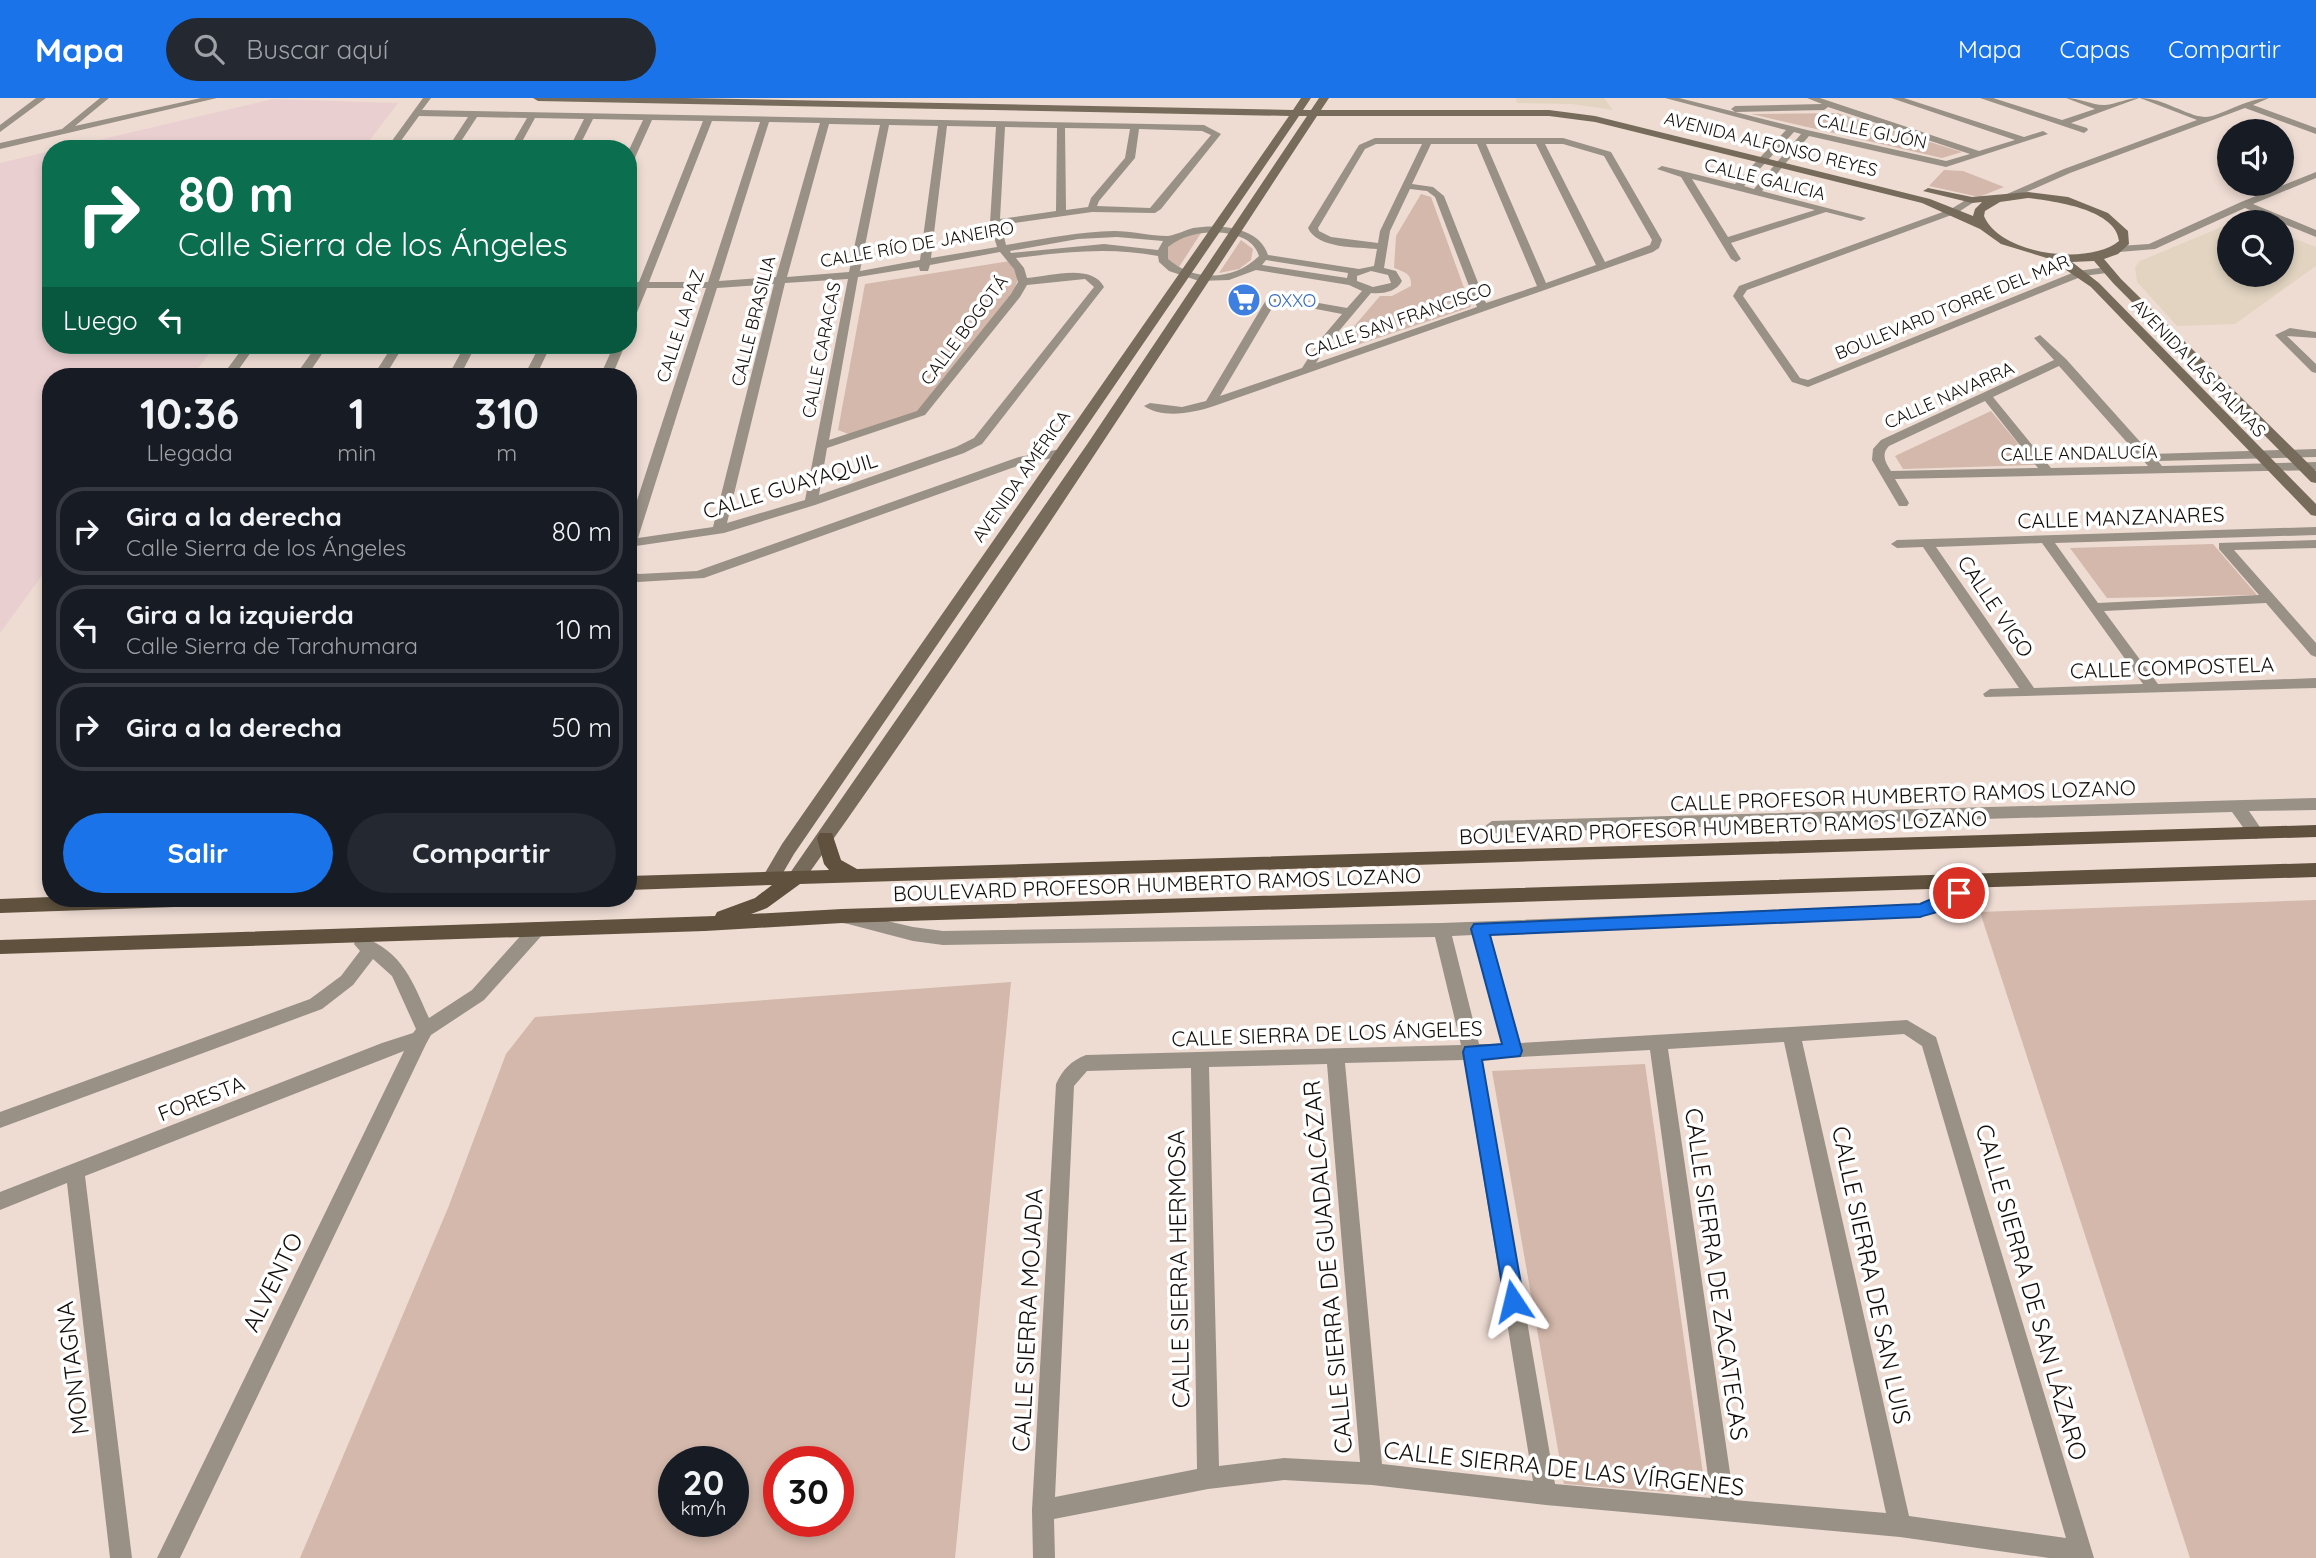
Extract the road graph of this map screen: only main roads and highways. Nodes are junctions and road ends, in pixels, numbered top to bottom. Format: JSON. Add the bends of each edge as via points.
{"nodes":[{"id":1,"x":2316,"y":831,"type":"edge"},
{"id":2,"x":826,"y":838,"type":"road end"},
{"id":3,"x":2316,"y":870,"type":"edge"},
{"id":4,"x":858,"y":877,"type":"junction"},
{"id":5,"x":796,"y":878,"type":"junction"},
{"id":6,"x":637,"y":883,"type":"edge"},
{"id":7,"x":42,"y":905,"type":"edge"},
{"id":8,"x":0,"y":906,"type":"edge"},
{"id":9,"x":705,"y":924,"type":"junction"},
{"id":10,"x":0,"y":947,"type":"edge"}],
"edges":[{"from":1,"to":4,"type":"main road","name":"BOULEVARD PROFESOR HUMBERTO RAMOS LOZANO"},
{"from":2,"to":4,"type":"main road","via":[[833,863]]},
{"from":3,"to":9,"type":"main road","name":"BOULEVARD PROFESOR HUMBERTO RAMOS LOZANO"},
{"from":4,"to":5,"type":"main road","name":"BOULEVARD PROFESOR HUMBERTO RAMOS LOZANO"},
{"from":5,"to":6,"type":"main road","name":"BOULEVARD PROFESOR HUMBERTO RAMOS LOZANO"},
{"from":5,"to":9,"type":"main road","via":[[761,903]]},
{"from":7,"to":8,"type":"main road"},
{"from":9,"to":10,"type":"main road","name":"BOULEVARD PROFESOR HUMBERTO RAMOS LOZANO"}]}
